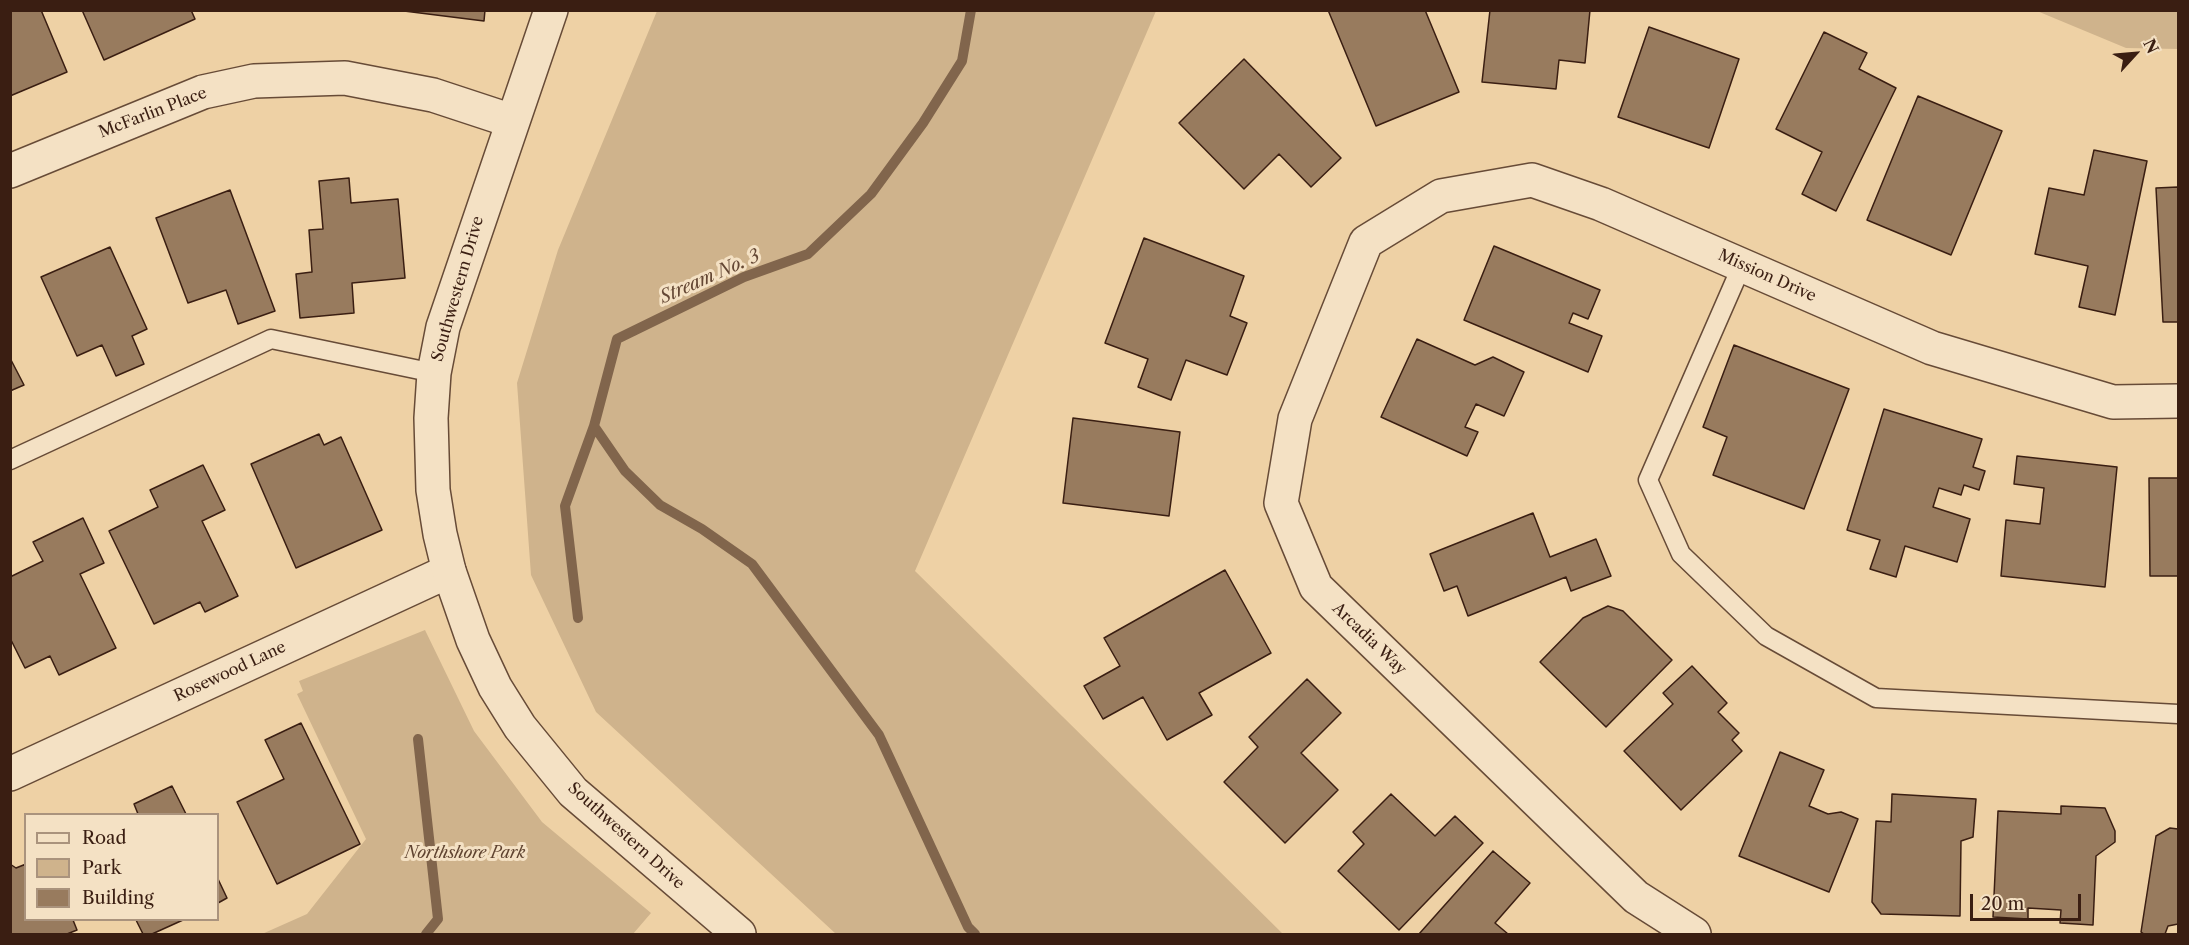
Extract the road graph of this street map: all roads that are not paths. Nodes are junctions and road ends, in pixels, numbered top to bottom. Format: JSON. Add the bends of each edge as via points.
{"nodes":[{"id":1,"x":551,"y":10,"type":"edge"},
{"id":2,"x":512,"y":121,"type":"junction"},
{"id":3,"x":10,"y":171,"type":"edge"},
{"id":4,"x":1366,"y":242,"type":"joint"},
{"id":5,"x":1742,"y":265,"type":"junction"},
{"id":6,"x":434,"y":373,"type":"junction"},
{"id":7,"x":2178,"y":402,"type":"edge"},
{"id":8,"x":10,"y":460,"type":"edge"},
{"id":9,"x":449,"y":571,"type":"junction"},
{"id":10,"x":2178,"y":714,"type":"edge"},
{"id":11,"x":10,"y":774,"type":"edge"},
{"id":12,"x":740,"y":934,"type":"edge"},
{"id":13,"x":1694,"y":934,"type":"edge"}],
"edges":[{"from":1,"to":2,"type":"street","name":"Southwestern Drive"},
{"from":2,"to":3,"type":"street","name":"McFarlin Place","via":[[433,94],[345,78],[254,81],[193,95]]},
{"from":2,"to":6,"type":"street","name":"Southwestern Drive","via":[[458,276]]},
{"from":4,"to":5,"type":"street","name":"Mission Drive","via":[[1441,196],[1532,180],[1602,204]]},
{"from":4,"to":13,"type":"street","name":"Arcadia Way","via":[[1295,419],[1281,503],[1316,587],[1636,897]]},
{"from":5,"to":7,"type":"street","name":"Mission Drive","via":[[1932,348],[2113,402]]},
{"from":5,"to":10,"type":"lane","via":[[1648,480],[1681,554],[1766,636],[1876,698]]},
{"from":6,"to":8,"type":"lane","via":[[271,339]]},
{"from":6,"to":9,"type":"street","name":"Southwestern Drive","via":[[433,490]]},
{"from":9,"to":11,"type":"street","name":"Rosewood Lane"},
{"from":9,"to":12,"type":"street","name":"Southwestern Drive","via":[[473,640],[495,687],[545,760],[595,812]]}]}
